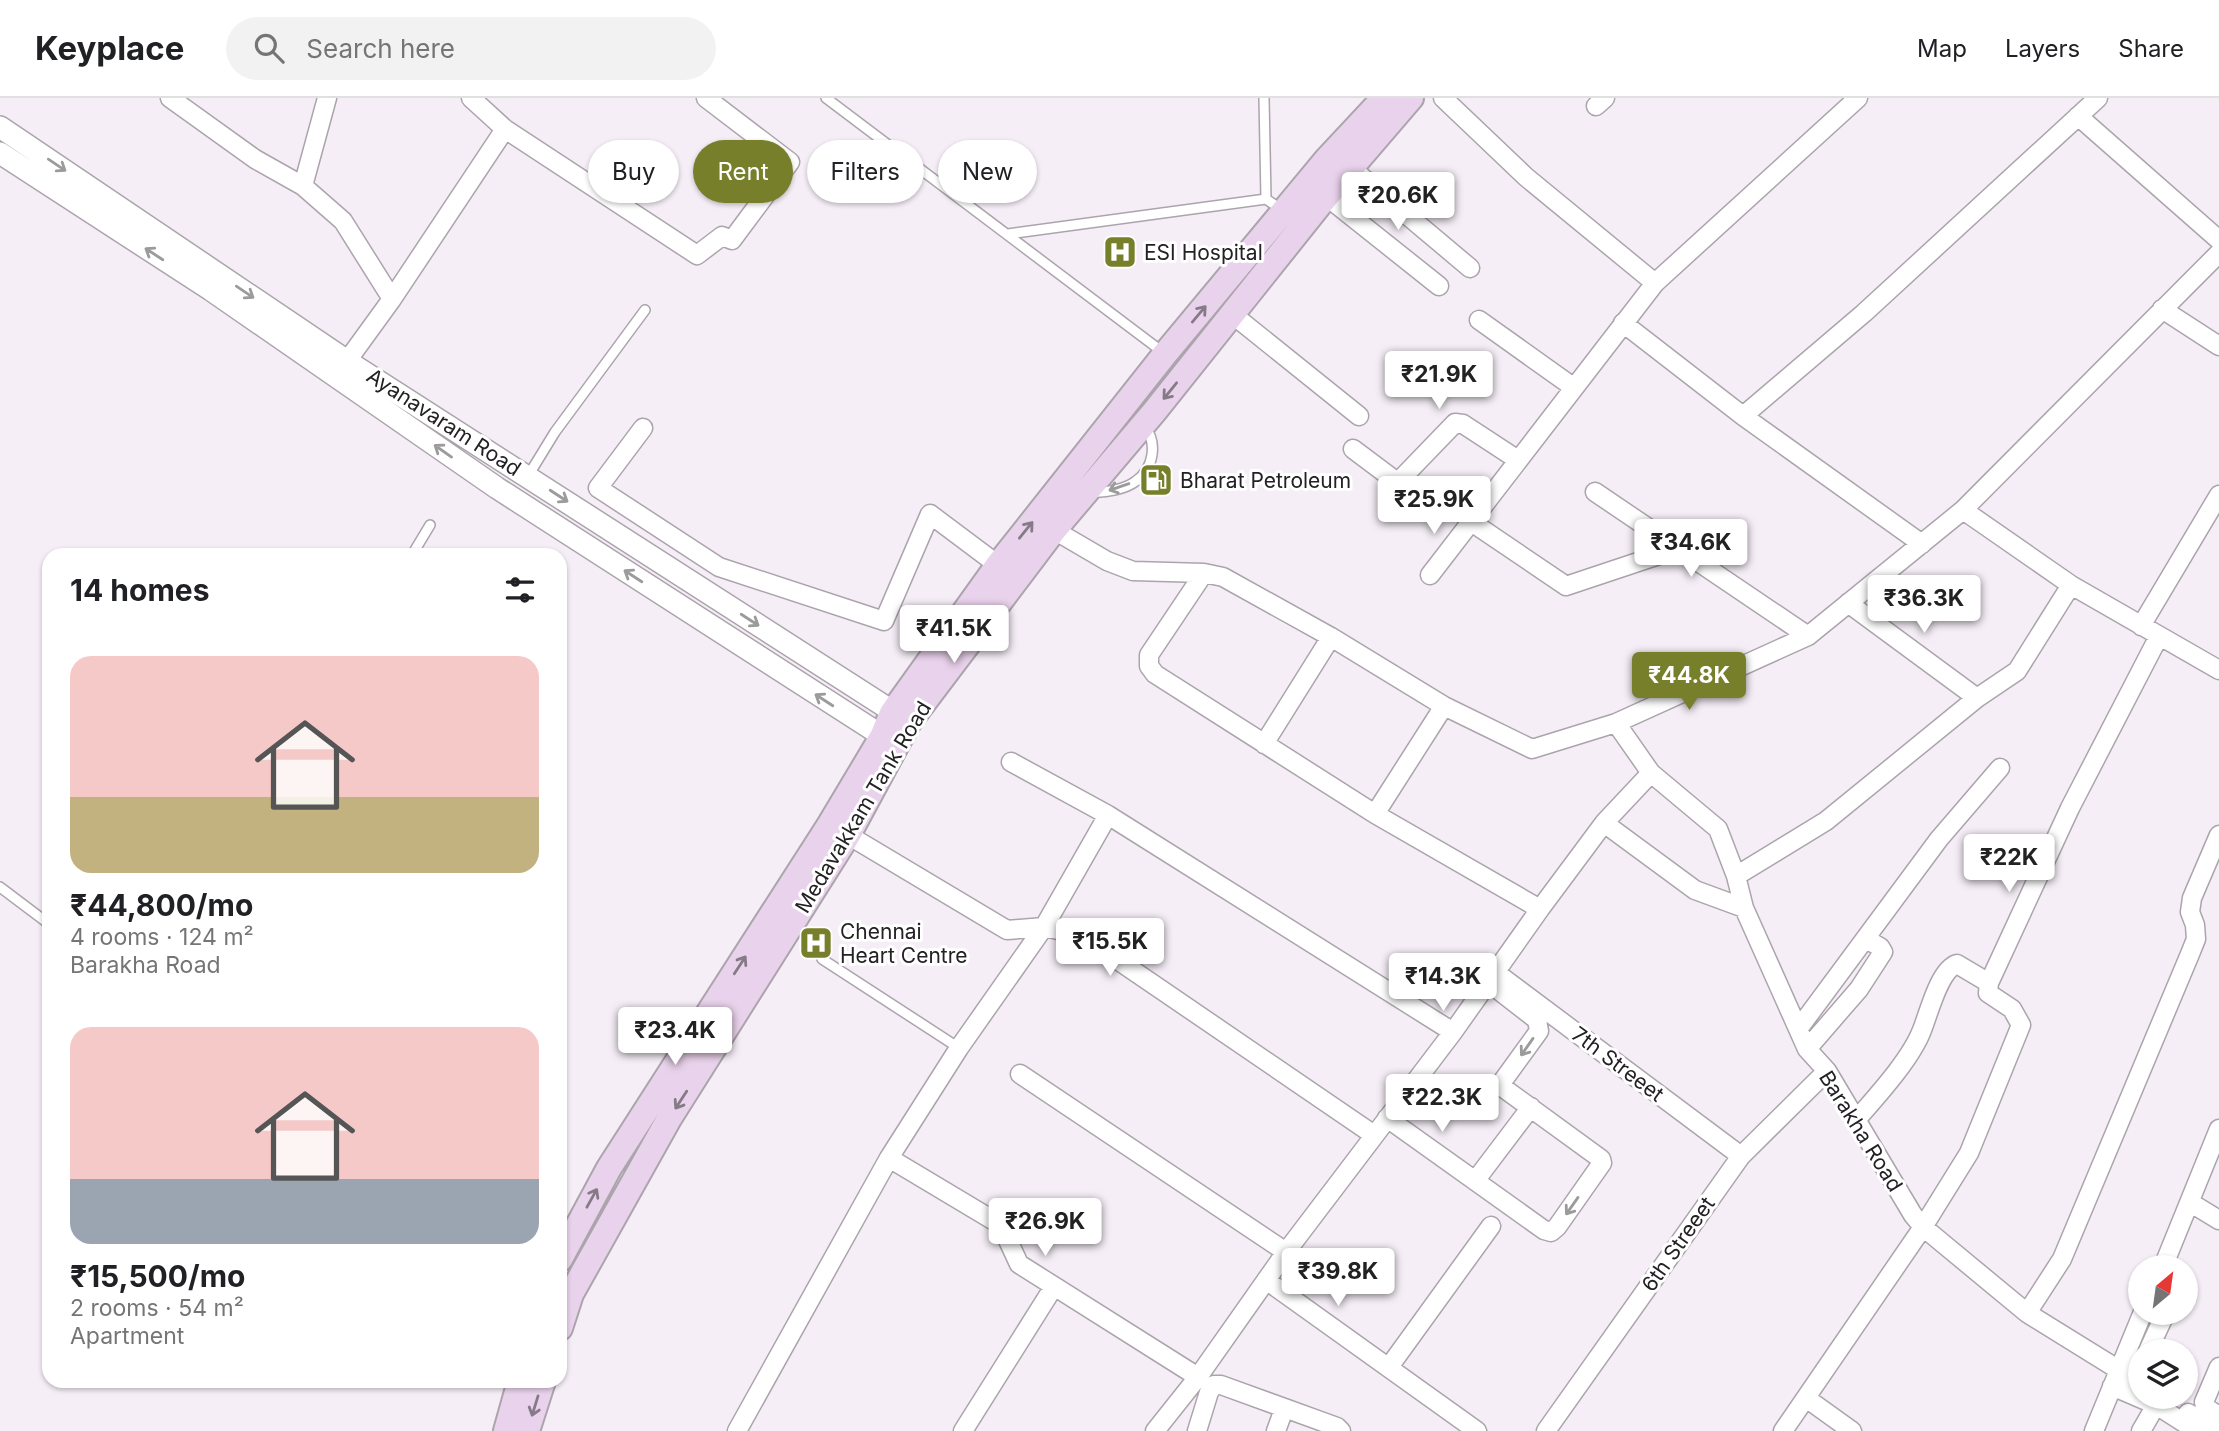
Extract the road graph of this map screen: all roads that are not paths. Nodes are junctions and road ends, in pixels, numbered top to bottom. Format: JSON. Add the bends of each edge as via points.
{"nodes":[{"id":1,"x":170,"y":98,"type":"edge"},
{"id":2,"x":327,"y":98,"type":"edge"},
{"id":3,"x":471,"y":98,"type":"edge"},
{"id":4,"x":706,"y":98,"type":"edge"},
{"id":5,"x":826,"y":98,"type":"edge"},
{"id":6,"x":1264,"y":98,"type":"edge"},
{"id":7,"x":1384,"y":98,"type":"edge"},
{"id":8,"x":1411,"y":98,"type":"edge"},
{"id":9,"x":1443,"y":98,"type":"edge"},
{"id":10,"x":1858,"y":98,"type":"edge"},
{"id":11,"x":2098,"y":98,"type":"edge"},
{"id":12,"x":2078,"y":116,"type":"junction"},
{"id":13,"x":0,"y":127,"type":"edge"},
{"id":14,"x":505,"y":129,"type":"junction"},
{"id":15,"x":0,"y":153,"type":"edge"},
{"id":16,"x":1351,"y":168,"type":"junction"},
{"id":17,"x":303,"y":186,"type":"junction"},
{"id":18,"x":1326,"y":196,"type":"junction"},
{"id":19,"x":1284,"y":213,"type":"junction"},
{"id":20,"x":1008,"y":234,"type":"junction"},
{"id":21,"x":2219,"y":240,"type":"edge"},
{"id":22,"x":2219,"y":253,"type":"edge"},
{"id":23,"x":1470,"y":268,"type":"dead end"},
{"id":24,"x":1655,"y":283,"type":"junction"},
{"id":25,"x":1439,"y":286,"type":"dead end"},
{"id":26,"x":392,"y":299,"type":"junction"},
{"id":27,"x":2162,"y":309,"type":"junction"},
{"id":28,"x":645,"y":310,"type":"dead end"},
{"id":29,"x":1232,"y":314,"type":"junction"},
{"id":30,"x":1479,"y":320,"type":"dead end"},
{"id":31,"x":1623,"y":323,"type":"junction"},
{"id":32,"x":2219,"y":346,"type":"edge"},
{"id":33,"x":1165,"y":354,"type":"junction"},
{"id":34,"x":347,"y":360,"type":"junction"},
{"id":35,"x":1573,"y":387,"type":"junction"},
{"id":36,"x":1359,"y":415,"type":"dead end"},
{"id":37,"x":1743,"y":416,"type":"junction"},
{"id":38,"x":643,"y":428,"type":"dead end"},
{"id":39,"x":1353,"y":449,"type":"dead end"},
{"id":40,"x":1518,"y":460,"type":"junction"},
{"id":41,"x":528,"y":476,"type":"junction"},
{"id":42,"x":1595,"y":492,"type":"dead end"},
{"id":43,"x":2219,"y":495,"type":"edge"},
{"id":44,"x":1963,"y":510,"type":"junction"},
{"id":45,"x":1470,"y":521,"type":"junction"},
{"id":46,"x":430,"y":525,"type":"dead end"},
{"id":47,"x":1054,"y":530,"type":"junction"},
{"id":48,"x":1922,"y":544,"type":"junction"},
{"id":49,"x":416,"y":548,"type":"edge"},
{"id":50,"x":1680,"y":548,"type":"junction"},
{"id":51,"x":998,"y":565,"type":"junction"},
{"id":52,"x":1204,"y":573,"type":"junction"},
{"id":53,"x":1430,"y":575,"type":"dead end"},
{"id":54,"x":2071,"y":585,"type":"junction"},
{"id":55,"x":1848,"y":603,"type":"junction"},
{"id":56,"x":2141,"y":626,"type":"junction"},
{"id":57,"x":1808,"y":636,"type":"junction"},
{"id":58,"x":2159,"y":636,"type":"junction"},
{"id":59,"x":1331,"y":637,"type":"junction"},
{"id":60,"x":2219,"y":670,"type":"edge"},
{"id":61,"x":1977,"y":698,"type":"junction"},
{"id":62,"x":1444,"y":706,"type":"junction"},
{"id":63,"x":900,"y":717,"type":"junction"},
{"id":64,"x":1616,"y":723,"type":"junction"},
{"id":65,"x":890,"y":741,"type":"junction"},
{"id":66,"x":1264,"y":744,"type":"junction"},
{"id":67,"x":1011,"y":762,"type":"dead end"},
{"id":68,"x":2000,"y":768,"type":"dead end"},
{"id":69,"x":1651,"y":773,"type":"junction"},
{"id":70,"x":1375,"y":814,"type":"junction"},
{"id":71,"x":1108,"y":816,"type":"junction"},
{"id":72,"x":1604,"y":823,"type":"junction"},
{"id":73,"x":848,"y":835,"type":"junction"},
{"id":74,"x":2219,"y":835,"type":"edge"},
{"id":75,"x":1736,"y":876,"type":"junction"},
{"id":76,"x":0,"y":887,"type":"edge"},
{"id":77,"x":1744,"y":908,"type":"junction"},
{"id":78,"x":1540,"y":909,"type":"junction"},
{"id":79,"x":42,"y":919,"type":"edge"},
{"id":80,"x":1044,"y":927,"type":"junction"},
{"id":81,"x":1866,"y":939,"type":"junction"},
{"id":82,"x":822,"y":959,"type":"dead end"},
{"id":83,"x":1492,"y":977,"type":"junction"},
{"id":84,"x":1989,"y":984,"type":"junction"},
{"id":85,"x":1799,"y":1028,"type":"junction"},
{"id":86,"x":1452,"y":1032,"type":"junction"},
{"id":87,"x":959,"y":1048,"type":"junction"},
{"id":88,"x":1807,"y":1049,"type":"junction"},
{"id":89,"x":1827,"y":1071,"type":"junction"},
{"id":90,"x":1020,"y":1074,"type":"dead end"},
{"id":91,"x":1531,"y":1107,"type":"junction"},
{"id":92,"x":1387,"y":1118,"type":"junction"},
{"id":93,"x":1857,"y":1119,"type":"junction"},
{"id":94,"x":2219,"y":1129,"type":"edge"},
{"id":95,"x":1374,"y":1135,"type":"junction"},
{"id":96,"x":1741,"y":1156,"type":"junction"},
{"id":97,"x":889,"y":1158,"type":"junction"},
{"id":98,"x":1475,"y":1181,"type":"junction"},
{"id":99,"x":2191,"y":1203,"type":"junction"},
{"id":100,"x":2219,"y":1220,"type":"edge"},
{"id":101,"x":1491,"y":1226,"type":"dead end"},
{"id":102,"x":1923,"y":1227,"type":"junction"},
{"id":103,"x":567,"y":1245,"type":"edge"},
{"id":104,"x":1286,"y":1252,"type":"junction"},
{"id":105,"x":2168,"y":1255,"type":"edge"},
{"id":106,"x":1266,"y":1280,"type":"junction"},
{"id":107,"x":567,"y":1288,"type":"edge"},
{"id":108,"x":1053,"y":1288,"type":"junction"},
{"id":109,"x":2027,"y":1313,"type":"junction"},
{"id":110,"x":2137,"y":1325,"type":"edge"},
{"id":111,"x":1389,"y":1367,"type":"junction"},
{"id":112,"x":2219,"y":1367,"type":"edge"},
{"id":113,"x":1198,"y":1377,"type":"junction"},
{"id":114,"x":2128,"y":1377,"type":"edge"},
{"id":115,"x":2115,"y":1378,"type":"junction"},
{"id":116,"x":2128,"y":1385,"type":"edge"},
{"id":117,"x":518,"y":1388,"type":"edge"},
{"id":118,"x":541,"y":1388,"type":"edge"},
{"id":119,"x":1806,"y":1398,"type":"junction"},
{"id":120,"x":1284,"y":1409,"type":"junction"},
{"id":121,"x":2154,"y":1409,"type":"edge"},
{"id":122,"x":2169,"y":1409,"type":"edge"},
{"id":123,"x":2175,"y":1409,"type":"edge"},
{"id":124,"x":2219,"y":1416,"type":"edge"},
{"id":125,"x":506,"y":1431,"type":"edge"},
{"id":126,"x":527,"y":1431,"type":"edge"},
{"id":127,"x":737,"y":1431,"type":"edge"},
{"id":128,"x":962,"y":1431,"type":"edge"},
{"id":129,"x":1155,"y":1431,"type":"edge"},
{"id":130,"x":1197,"y":1431,"type":"edge"},
{"id":131,"x":1276,"y":1431,"type":"edge"},
{"id":132,"x":1341,"y":1431,"type":"edge"},
{"id":133,"x":1477,"y":1431,"type":"edge"},
{"id":134,"x":1546,"y":1431,"type":"edge"},
{"id":135,"x":1783,"y":1431,"type":"edge"},
{"id":136,"x":1852,"y":1431,"type":"edge"},
{"id":137,"x":2094,"y":1431,"type":"edge"},
{"id":138,"x":2141,"y":1431,"type":"edge"},
{"id":139,"x":2197,"y":1431,"type":"edge"},
{"id":140,"x":2218,"y":1431,"type":"edge"}],
"edges":[{"from":1,"to":17,"type":"street","via":[[255,159]]},
{"from":2,"to":17,"type":"street"},
{"from":3,"to":14,"type":"street"},
{"from":4,"to":14,"type":"street","via":[[790,162],[732,240],[722,236],[697,254]]},
{"from":5,"to":20,"type":"lane"},
{"from":6,"to":19,"type":"lane"},
{"from":7,"to":19,"type":"main road","name":"Medavakkam Tank Road"},
{"from":8,"to":16,"type":"main road","name":"Medavakkam Tank Road"},
{"from":9,"to":24,"type":"street","via":[[1526,177]]},
{"from":10,"to":24,"type":"street"},
{"from":11,"to":12,"type":"street"},
{"from":12,"to":21,"type":"street"},
{"from":12,"to":37,"type":"street","via":[[1864,313]]},
{"from":13,"to":34,"type":"street","name":"Ayanavaram Road","one_way":true},
{"from":14,"to":26,"type":"street"},
{"from":65,"to":15,"type":"street","name":"Ayanavaram Road","one_way":true,"via":[[497,488],[211,290]]},
{"from":16,"to":18,"type":"main road","name":"Medavakkam Tank Road"},
{"from":16,"to":23,"type":"street"},
{"from":17,"to":26,"type":"street","via":[[343,221]]},
{"from":18,"to":19,"type":"main road","name":"Medavakkam Tank Road"},
{"from":18,"to":25,"type":"street"},
{"from":19,"to":20,"type":"lane"},
{"from":19,"to":29,"type":"main road","name":"Medavakkam Tank Road"},
{"from":33,"to":19,"type":"main road","name":"Medavakkam Tank Road","one_way":true},
{"from":20,"to":33,"type":"lane"},
{"from":22,"to":27,"type":"street"},
{"from":24,"to":31,"type":"street"},
{"from":26,"to":34,"type":"street"},
{"from":27,"to":32,"type":"street"},
{"from":27,"to":44,"type":"street"},
{"from":28,"to":41,"type":"lane"},
{"from":29,"to":36,"type":"street"},
{"from":29,"to":47,"type":"main road","name":"Medavakkam Tank Road","one_way":true},
{"from":30,"to":35,"type":"street"},
{"from":31,"to":35,"type":"street"},
{"from":31,"to":37,"type":"street"},
{"from":51,"to":33,"type":"main road","name":"Medavakkam Tank Road","one_way":true},
{"from":34,"to":41,"type":"street","name":"Ayanavaram Road"},
{"from":35,"to":40,"type":"street"},
{"from":37,"to":48,"type":"street"},
{"from":38,"to":51,"type":"street","via":[[598,488],[719,567],[884,621],[930,514]]},
{"from":39,"to":40,"type":"street","via":[[1399,481],[1455,423]]},
{"from":40,"to":45,"type":"street"},
{"from":41,"to":63,"type":"street","name":"Ayanavaram Road","one_way":true},
{"from":42,"to":50,"type":"street"},
{"from":43,"to":56,"type":"street"},
{"from":44,"to":48,"type":"street"},
{"from":44,"to":54,"type":"street"},
{"from":45,"to":50,"type":"street","via":[[1566,586]]},
{"from":45,"to":53,"type":"street"},
{"from":46,"to":49,"type":"lane"},
{"from":47,"to":52,"type":"street","via":[[1107,561],[1133,570]]},
{"from":47,"to":63,"type":"main road","name":"Medavakkam Tank Road"},
{"from":48,"to":55,"type":"street"},
{"from":50,"to":57,"type":"street"},
{"from":51,"to":63,"type":"main road","name":"Medavakkam Tank Road"},
{"from":52,"to":59,"type":"street","via":[[1223,577]]},
{"from":52,"to":66,"type":"street","via":[[1149,655],[1149,666]]},
{"from":54,"to":56,"type":"street"},
{"from":54,"to":61,"type":"street","via":[[2017,671]]},
{"from":55,"to":57,"type":"street"},
{"from":55,"to":61,"type":"street"},
{"from":56,"to":58,"type":"street"},
{"from":57,"to":64,"type":"street"},
{"from":58,"to":60,"type":"street"},
{"from":58,"to":84,"type":"street","via":[[2070,808]]},
{"from":59,"to":62,"type":"street"},
{"from":59,"to":66,"type":"street"},
{"from":61,"to":75,"type":"street","via":[[1826,821]]},
{"from":62,"to":64,"type":"street","via":[[1532,749]]},
{"from":62,"to":70,"type":"street"},
{"from":63,"to":65,"type":"main road","name":"Medavakkam Tank Road"},
{"from":64,"to":69,"type":"street","name":"Barakha Road"},
{"from":65,"to":73,"type":"main road","name":"Medavakkam Tank Road"},
{"from":103,"to":65,"type":"main road","name":"Medavakkam Tank Road","one_way":true,"via":[[609,1168],[830,824]]},
{"from":66,"to":70,"type":"street"},
{"from":67,"to":71,"type":"street"},
{"from":68,"to":81,"type":"street","via":[[1938,839]]},
{"from":69,"to":72,"type":"street"},
{"from":69,"to":75,"type":"street","name":"Barakha Road","via":[[1718,829]]},
{"from":70,"to":78,"type":"street"},
{"from":71,"to":80,"type":"street"},
{"from":71,"to":86,"type":"street"},
{"from":72,"to":77,"type":"street","via":[[1695,890]]},
{"from":72,"to":78,"type":"street"},
{"from":73,"to":80,"type":"street","via":[[1007,930]]},
{"from":73,"to":107,"type":"main road","name":"Medavakkam Tank Road","one_way":true},
{"from":74,"to":109,"type":"street","via":[[2192,898],[2196,939],[2190,954],[2062,1259]]},
{"from":75,"to":77,"type":"street","name":"Barakha Road"},
{"from":76,"to":79,"type":"lane"},
{"from":77,"to":85,"type":"street","name":"Barakha Road"},
{"from":78,"to":83,"type":"street"},
{"from":80,"to":87,"type":"street"},
{"from":80,"to":95,"type":"street","via":[[1081,934]]},
{"from":81,"to":85,"type":"street"},
{"from":81,"to":88,"type":"street","via":[[1883,952],[1859,989]]},
{"from":82,"to":87,"type":"lane"},
{"from":83,"to":86,"type":"street"},
{"from":83,"to":91,"type":"street","one_way":true,"via":[[1539,1026],[1502,1087]]},
{"from":83,"to":96,"type":"street","name":"7th Streeet"},
{"from":84,"to":93,"type":"street","via":[[1963,965],[1949,967],[1921,1034]]},
{"from":84,"to":102,"type":"street","via":[[1988,993],[2012,1009],[2021,1027],[1969,1153]]},
{"from":85,"to":88,"type":"street","name":"Barakha Road"},
{"from":86,"to":92,"type":"street"},
{"from":87,"to":97,"type":"street"},
{"from":88,"to":89,"type":"street","name":"Barakha Road"},
{"from":89,"to":93,"type":"street","name":"Barakha Road"},
{"from":89,"to":96,"type":"street","name":"6th Streeet"},
{"from":90,"to":104,"type":"street"},
{"from":91,"to":98,"type":"street"},
{"from":91,"to":98,"type":"street","one_way":true,"via":[[1602,1163],[1557,1227],[1551,1232],[1544,1230]]},
{"from":92,"to":95,"type":"street"},
{"from":92,"to":98,"type":"street"},
{"from":93,"to":102,"type":"street","name":"Barakha Road"},
{"from":94,"to":99,"type":"street"},
{"from":95,"to":104,"type":"street"},
{"from":96,"to":134,"type":"street","name":"6th Streeet"},
{"from":97,"to":108,"type":"street","via":[[1001,1225],[1019,1264]]},
{"from":97,"to":127,"type":"street"},
{"from":99,"to":100,"type":"street"},
{"from":99,"to":105,"type":"street"},
{"from":101,"to":111,"type":"street"},
{"from":102,"to":109,"type":"street","name":"Barakha Road"},
{"from":102,"to":119,"type":"street"},
{"from":104,"to":106,"type":"street"},
{"from":106,"to":111,"type":"street"},
{"from":106,"to":113,"type":"street"},
{"from":108,"to":113,"type":"street"},
{"from":108,"to":128,"type":"street"},
{"from":109,"to":115,"type":"street","name":"Barakha Road"},
{"from":110,"to":115,"type":"street"},
{"from":111,"to":133,"type":"street"},
{"from":112,"to":124,"type":"street","via":[[2204,1402]]},
{"from":113,"to":129,"type":"street"},
{"from":114,"to":115,"type":"street"},
{"from":115,"to":116,"type":"street"},
{"from":115,"to":137,"type":"street"},
{"from":117,"to":125,"type":"main road"},
{"from":118,"to":126,"type":"main road","one_way":true},
{"from":119,"to":135,"type":"street"},
{"from":119,"to":136,"type":"street"},
{"from":120,"to":130,"type":"street","via":[[1214,1385]]},
{"from":120,"to":131,"type":"street"},
{"from":120,"to":132,"type":"street"},
{"from":121,"to":138,"type":"street"},
{"from":122,"to":139,"type":"street"},
{"from":123,"to":140,"type":"street"}]}
